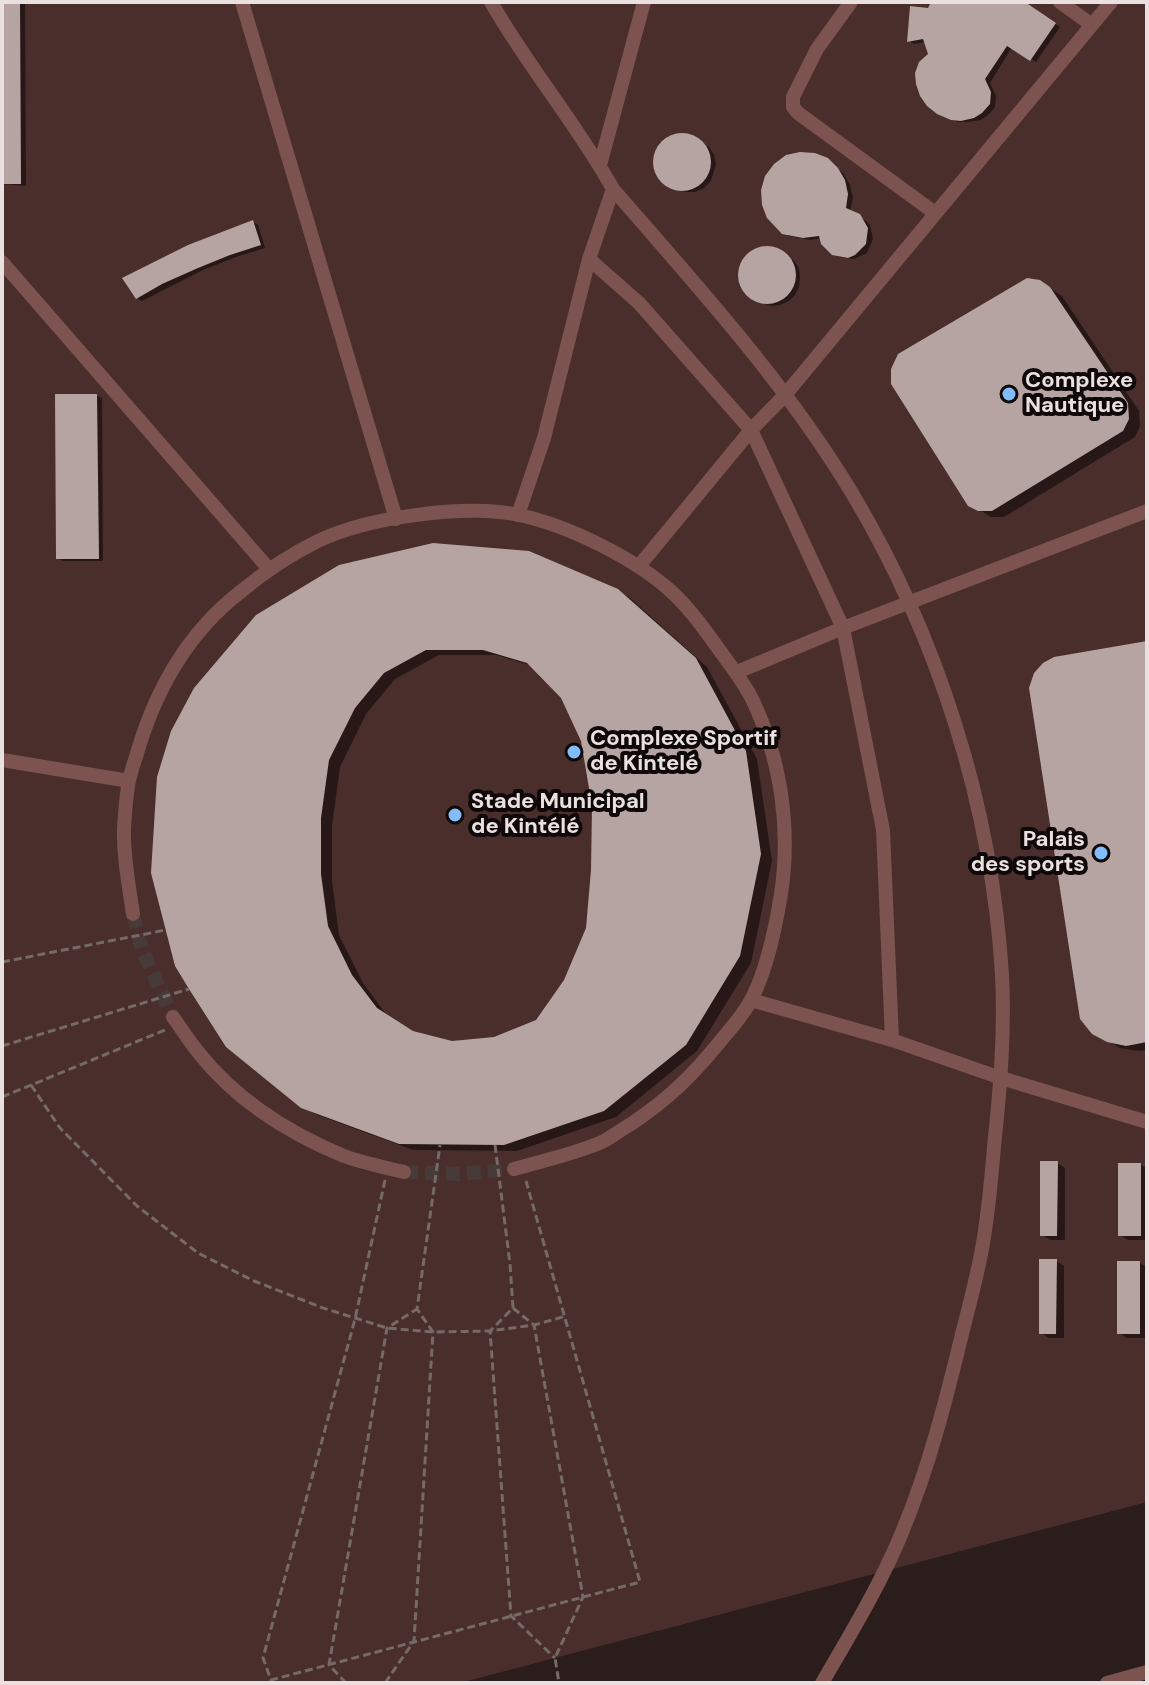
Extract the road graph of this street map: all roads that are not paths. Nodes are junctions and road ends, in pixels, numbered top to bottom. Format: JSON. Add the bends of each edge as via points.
{"nodes":[{"id":1,"x":242,"y":2,"type":"edge"},
{"id":2,"x":491,"y":2,"type":"edge"},
{"id":3,"x":644,"y":2,"type":"edge"},
{"id":4,"x":851,"y":2,"type":"edge"},
{"id":5,"x":1060,"y":2,"type":"edge"},
{"id":6,"x":1111,"y":2,"type":"edge"},
{"id":7,"x":1092,"y":25,"type":"junction"},
{"id":8,"x":600,"y":165,"type":"junction"},
{"id":9,"x":613,"y":189,"type":"junction"},
{"id":10,"x":935,"y":213,"type":"junction"},
{"id":11,"x":589,"y":259,"type":"junction"},
{"id":12,"x":2,"y":262,"type":"edge"},
{"id":13,"x":785,"y":395,"type":"junction"},
{"id":14,"x":751,"y":430,"type":"junction"},
{"id":15,"x":1147,"y":511,"type":"edge"},
{"id":16,"x":518,"y":515,"type":"junction"},
{"id":17,"x":396,"y":519,"type":"junction"},
{"id":18,"x":639,"y":566,"type":"junction"},
{"id":19,"x":269,"y":569,"type":"junction"},
{"id":20,"x":908,"y":604,"type":"junction"},
{"id":21,"x":843,"y":628,"type":"junction"},
{"id":22,"x":737,"y":672,"type":"junction"},
{"id":23,"x":2,"y":760,"type":"edge"},
{"id":24,"x":129,"y":781,"type":"junction"},
{"id":25,"x":133,"y":914,"type":"tunnel mouth"},
{"id":26,"x":751,"y":1000,"type":"junction"},
{"id":27,"x":176,"y":1021,"type":"tunnel mouth"},
{"id":28,"x":892,"y":1040,"type":"junction"},
{"id":29,"x":1001,"y":1078,"type":"junction"},
{"id":30,"x":1147,"y":1122,"type":"edge"},
{"id":31,"x":518,"y":1168,"type":"tunnel mouth"},
{"id":32,"x":404,"y":1172,"type":"tunnel mouth"},
{"id":33,"x":1147,"y":1672,"type":"edge"},
{"id":34,"x":822,"y":1683,"type":"edge"},
{"id":35,"x":1107,"y":1683,"type":"edge"}],
"edges":[{"from":1,"to":17,"type":"street"},
{"from":2,"to":8,"type":"street"},
{"from":3,"to":8,"type":"street"},
{"from":4,"to":10,"type":"street","via":[[817,49],[793,107]]},
{"from":5,"to":7,"type":"street"},
{"from":6,"to":7,"type":"street"},
{"from":7,"to":10,"type":"street"},
{"from":8,"to":9,"type":"street"},
{"from":9,"to":11,"type":"street"},
{"from":9,"to":13,"type":"street"},
{"from":10,"to":13,"type":"street"},
{"from":11,"to":14,"type":"street","via":[[639,303]]},
{"from":11,"to":16,"type":"street","via":[[544,438]]},
{"from":12,"to":19,"type":"street"},
{"from":13,"to":14,"type":"street"},
{"from":13,"to":20,"type":"street","via":[[854,496]]},
{"from":14,"to":18,"type":"street"},
{"from":14,"to":21,"type":"street"},
{"from":15,"to":20,"type":"street"},
{"from":16,"to":17,"type":"street","via":[[444,512]]},
{"from":16,"to":18,"type":"street","via":[[562,529]]},
{"from":17,"to":19,"type":"street","via":[[318,541]]},
{"from":18,"to":22,"type":"street","via":[[698,620]]},
{"from":19,"to":24,"type":"street","via":[[207,623],[174,666],[144,731]]},
{"from":20,"to":21,"type":"street"},
{"from":20,"to":29,"type":"street","via":[[953,713],[977,802],[1002,978]]},
{"from":21,"to":22,"type":"street"},
{"from":21,"to":28,"type":"street","via":[[883,830]]},
{"from":22,"to":26,"type":"street","via":[[770,742],[785,835],[779,910]]},
{"from":23,"to":24,"type":"street"},
{"from":24,"to":25,"type":"street","via":[[124,832]]},
{"from":26,"to":28,"type":"street"},
{"from":26,"to":31,"type":"street","via":[[696,1071],[661,1104],[604,1141]]},
{"from":27,"to":32,"type":"street","via":[[199,1053],[255,1108],[343,1155]]},
{"from":28,"to":29,"type":"street"},
{"from":29,"to":30,"type":"street"},
{"from":29,"to":34,"type":"street","via":[[982,1250],[932,1450],[903,1532]]},
{"from":33,"to":35,"type":"street"}]}
